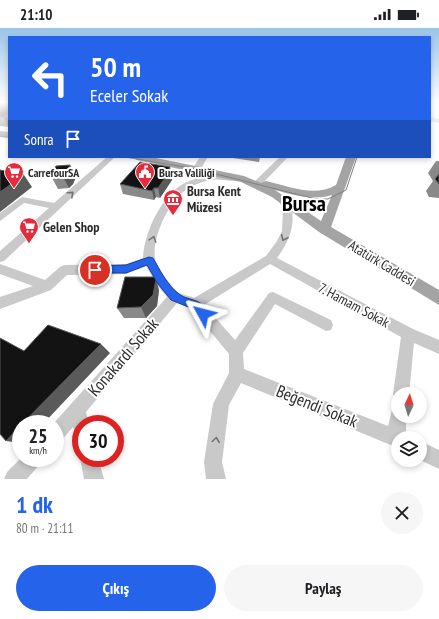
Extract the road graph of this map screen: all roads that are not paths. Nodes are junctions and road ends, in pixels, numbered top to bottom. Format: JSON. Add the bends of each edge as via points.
{"nodes":[{"id":1,"x":110,"y":158,"type":"edge"},
{"id":2,"x":142,"y":158,"type":"edge"},
{"id":3,"x":203,"y":158,"type":"edge"},
{"id":4,"x":283,"y":158,"type":"edge"},
{"id":5,"x":351,"y":158,"type":"edge"},
{"id":6,"x":197,"y":168,"type":"junction"},
{"id":7,"x":244,"y":179,"type":"junction"},
{"id":8,"x":259,"y":182,"type":"junction"},
{"id":9,"x":341,"y":187,"type":"junction"},
{"id":10,"x":284,"y":200,"type":"junction"},
{"id":11,"x":57,"y":207,"type":"junction"},
{"id":12,"x":0,"y":218,"type":"edge"},
{"id":13,"x":324,"y":229,"type":"junction"},
{"id":14,"x":0,"y":258,"type":"edge"},
{"id":15,"x":270,"y":260,"type":"junction"},
{"id":16,"x":149,"y":261,"type":"junction"},
{"id":17,"x":0,"y":269,"type":"edge"},
{"id":18,"x":46,"y":286,"type":"junction"},
{"id":19,"x":175,"y":297,"type":"junction"},
{"id":20,"x":439,"y":298,"type":"edge"},
{"id":21,"x":0,"y":303,"type":"edge"},
{"id":22,"x":195,"y":304,"type":"junction"},
{"id":23,"x":326,"y":325,"type":"dead end"},
{"id":24,"x":408,"y":334,"type":"junction"},
{"id":25,"x":439,"y":347,"type":"edge"},
{"id":26,"x":236,"y":351,"type":"junction"},
{"id":27,"x":237,"y":374,"type":"junction"},
{"id":28,"x":402,"y":387,"type":"edge"},
{"id":29,"x":82,"y":415,"type":"edge"},
{"id":30,"x":391,"y":436,"type":"edge"},
{"id":31,"x":427,"y":454,"type":"edge"},
{"id":32,"x":439,"y":460,"type":"edge"},
{"id":33,"x":25,"y":467,"type":"edge"},
{"id":34,"x":91,"y":467,"type":"edge"},
{"id":35,"x":14,"y":479,"type":"edge"},
{"id":36,"x":94,"y":479,"type":"edge"},
{"id":37,"x":216,"y":479,"type":"edge"}],
"edges":[{"from":11,"to":1,"type":"street","one_way":true},
{"from":2,"to":6,"type":"main road","name":"Atatürk Caddesi"},
{"from":3,"to":6,"type":"street"},
{"from":4,"to":8,"type":"street"},
{"from":5,"to":9,"type":"main road"},
{"from":6,"to":7,"type":"main road","name":"Atatürk Caddesi"},
{"from":7,"to":8,"type":"main road"},
{"from":7,"to":10,"type":"main road","name":"Atatürk Caddesi"},
{"from":16,"to":7,"type":"street","one_way":true,"via":[[149,250],[160,214],[179,191],[191,183],[213,177]]},
{"from":8,"to":9,"type":"main road","via":[[314,195],[330,194]]},
{"from":9,"to":13,"type":"main road"},
{"from":10,"to":13,"type":"main road","name":"Atatürk Caddesi"},
{"from":10,"to":15,"type":"street","one_way":true,"via":[[288,210],[287,231]]},
{"from":11,"to":12,"type":"street","via":[[22,200]]},
{"from":11,"to":14,"type":"street"},
{"from":13,"to":20,"type":"main road","name":"Atatürk Caddesi"},
{"from":15,"to":22,"type":"street"},
{"from":15,"to":24,"type":"street","name":"7. Hamam Sokak"},
{"from":16,"to":18,"type":"street","via":[[126,269],[64,270]]},
{"from":16,"to":19,"type":"street"},
{"from":17,"to":18,"type":"street"},
{"from":18,"to":21,"type":"street"},
{"from":19,"to":22,"type":"street"},
{"from":19,"to":29,"type":"street","name":"Konakardı Sokak"},
{"from":22,"to":26,"type":"street"},
{"from":23,"to":26,"type":"street","via":[[273,298]]},
{"from":24,"to":25,"type":"street","name":"7. Hamam Sokak"},
{"from":24,"to":28,"type":"street"},
{"from":26,"to":27,"type":"street"},
{"from":27,"to":30,"type":"street","name":"Beğendi Sokak"},
{"from":37,"to":27,"type":"street","one_way":true,"via":[[213,462],[221,404]]},
{"from":31,"to":32,"type":"street"},
{"from":33,"to":35,"type":"street"},
{"from":34,"to":36,"type":"street"}]}
